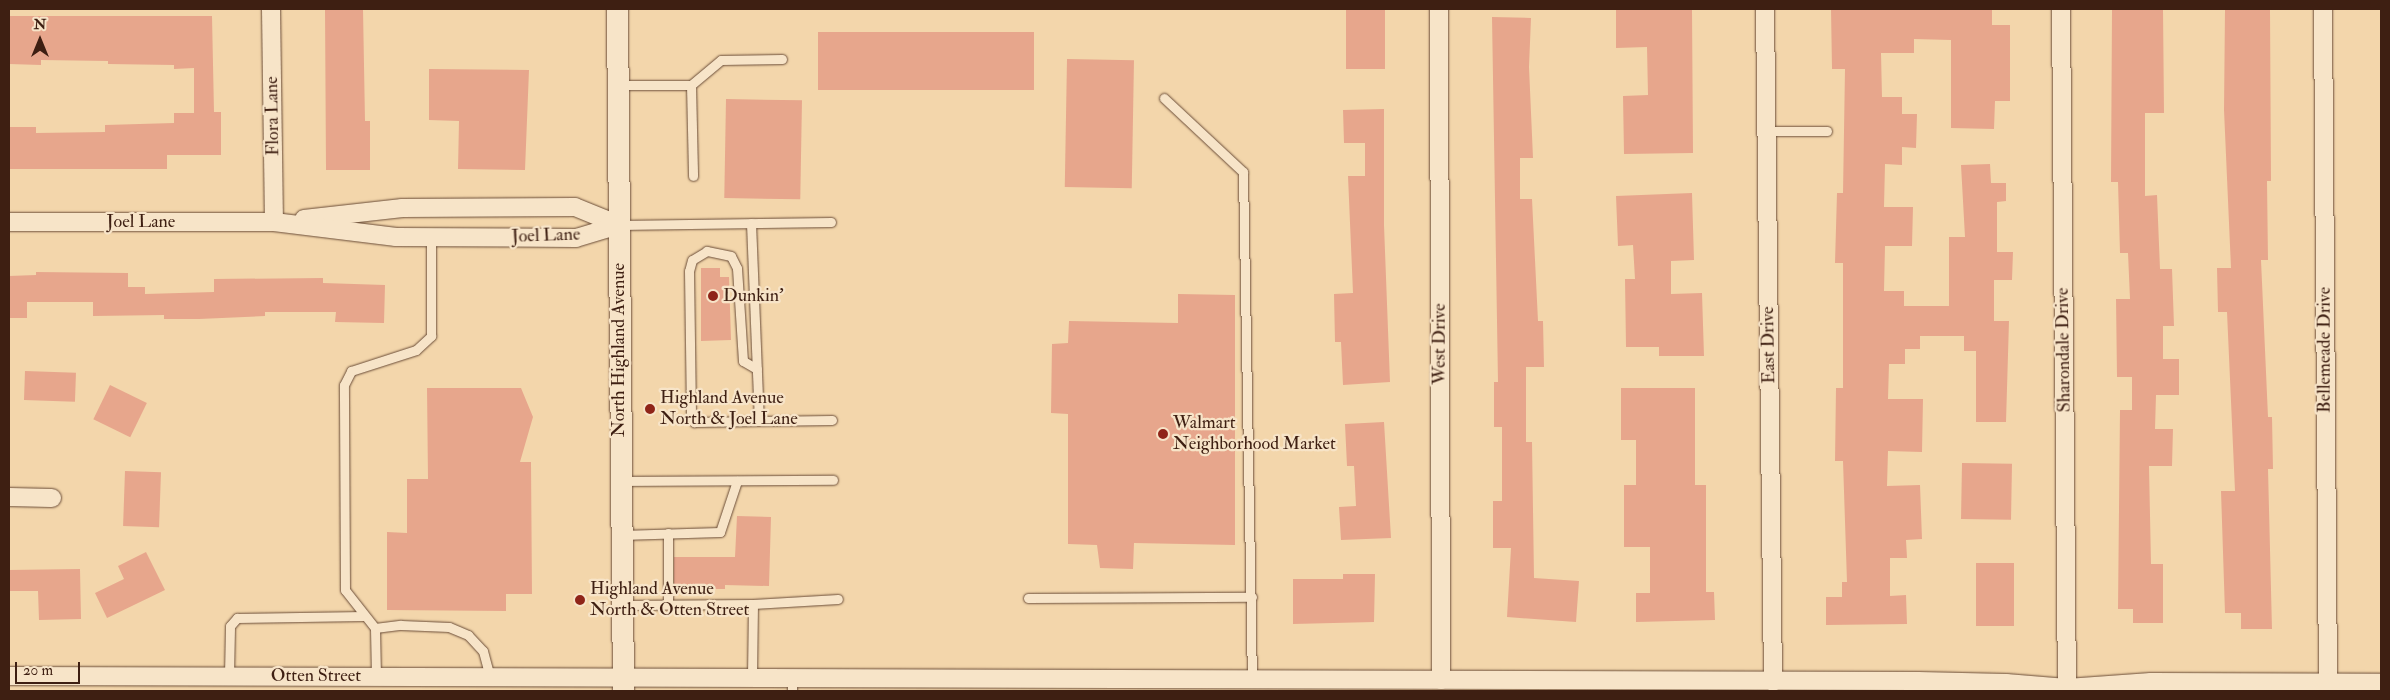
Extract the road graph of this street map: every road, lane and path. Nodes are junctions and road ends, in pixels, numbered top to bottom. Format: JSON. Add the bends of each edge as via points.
{"nodes":[{"id":1,"x":271,"y":9,"type":"edge"},
{"id":2,"x":617,"y":9,"type":"edge"},
{"id":3,"x":1439,"y":9,"type":"edge"},
{"id":4,"x":1765,"y":9,"type":"edge"},
{"id":5,"x":2061,"y":9,"type":"edge"},
{"id":6,"x":2323,"y":9,"type":"edge"},
{"id":7,"x":782,"y":59,"type":"dead end"},
{"id":8,"x":618,"y":85,"type":"junction"},
{"id":9,"x":691,"y":85,"type":"junction"},
{"id":10,"x":1164,"y":98,"type":"dead end"},
{"id":11,"x":1767,"y":131,"type":"junction"},
{"id":12,"x":1827,"y":131,"type":"dead end"},
{"id":13,"x":693,"y":176,"type":"dead end"},
{"id":14,"x":9,"y":222,"type":"edge"},
{"id":15,"x":274,"y":222,"type":"junction"},
{"id":16,"x":831,"y":222,"type":"dead end"},
{"id":17,"x":751,"y":224,"type":"junction"},
{"id":18,"x":619,"y":225,"type":"junction"},
{"id":19,"x":430,"y":237,"type":"junction"},
{"id":20,"x":757,"y":369,"type":"junction"},
{"id":21,"x":832,"y":420,"type":"dead end"},
{"id":22,"x":759,"y":421,"type":"junction"},
{"id":23,"x":833,"y":480,"type":"dead end"},
{"id":24,"x":737,"y":481,"type":"junction"},
{"id":25,"x":620,"y":482,"type":"junction"},
{"id":26,"x":9,"y":497,"type":"edge"},
{"id":27,"x":52,"y":498,"type":"dead end"},
{"id":28,"x":668,"y":534,"type":"junction"},
{"id":29,"x":621,"y":535,"type":"junction"},
{"id":30,"x":1252,"y":596,"type":"junction"},
{"id":31,"x":1028,"y":598,"type":"dead end"},
{"id":32,"x":838,"y":599,"type":"dead end"},
{"id":33,"x":668,"y":604,"type":"junction"},
{"id":34,"x":753,"y":604,"type":"junction"},
{"id":35,"x":622,"y":605,"type":"junction"},
{"id":36,"x":364,"y":616,"type":"junction"},
{"id":37,"x":375,"y":628,"type":"junction"},
{"id":38,"x":230,"y":675,"type":"junction"},
{"id":39,"x":9,"y":676,"type":"edge"},
{"id":40,"x":376,"y":676,"type":"junction"},
{"id":41,"x":490,"y":677,"type":"junction"},
{"id":42,"x":752,"y":679,"type":"junction"},
{"id":43,"x":1252,"y":680,"type":"junction"},
{"id":44,"x":1441,"y":680,"type":"junction"},
{"id":45,"x":1773,"y":682,"type":"junction"},
{"id":46,"x":2381,"y":683,"type":"edge"},
{"id":47,"x":623,"y":685,"type":"edge"},
{"id":48,"x":792,"y":685,"type":"edge"},
{"id":49,"x":1279,"y":685,"type":"edge"},
{"id":50,"x":1309,"y":686,"type":"edge"},
{"id":51,"x":1718,"y":686,"type":"edge"},
{"id":52,"x":1918,"y":686,"type":"edge"},
{"id":53,"x":2328,"y":687,"type":"edge"},
{"id":54,"x":2067,"y":689,"type":"edge"}],
"edges":[{"from":1,"to":15,"type":"street","name":"Flora Lane"},
{"from":2,"to":8,"type":"street","name":"North Highland Avenue"},
{"from":3,"to":44,"type":"street","name":"West Drive"},
{"from":4,"to":11,"type":"street","name":"East Drive"},
{"from":5,"to":54,"type":"street","name":"Sharondale Drive"},
{"from":6,"to":53,"type":"street","name":"Bellemeade Drive"},
{"from":7,"to":9,"type":"lane","via":[[721,60]]},
{"from":8,"to":9,"type":"lane"},
{"from":8,"to":18,"type":"street","name":"North Highland Avenue"},
{"from":9,"to":13,"type":"lane"},
{"from":10,"to":30,"type":"lane","via":[[1243,172]]},
{"from":11,"to":12,"type":"lane"},
{"from":11,"to":45,"type":"street","name":"East Drive"},
{"from":14,"to":15,"type":"street","name":"Joel Lane"},
{"from":15,"to":18,"type":"street","name":"Joel Lane","via":[[402,208],[575,207]]},
{"from":15,"to":19,"type":"street","name":"Joel Lane","via":[[396,237]]},
{"from":16,"to":17,"type":"lane"},
{"from":17,"to":18,"type":"lane"},
{"from":17,"to":20,"type":"lane"},
{"from":18,"to":19,"type":"street","name":"Joel Lane","via":[[576,238]]},
{"from":18,"to":25,"type":"street","name":"North Highland Avenue"},
{"from":19,"to":36,"type":"lane","via":[[431,336],[416,350],[351,371],[344,385],[345,590]]},
{"from":20,"to":22,"type":"lane"},
{"from":20,"to":22,"type":"lane","via":[[743,361],[737,268],[731,256],[720,251],[707,251],[692,260],[689,272],[691,414],[694,422]]},
{"from":21,"to":22,"type":"lane"},
{"from":23,"to":24,"type":"lane"},
{"from":24,"to":25,"type":"lane"},
{"from":24,"to":28,"type":"lane","via":[[720,532]]},
{"from":25,"to":29,"type":"street","name":"North Highland Avenue"},
{"from":26,"to":27,"type":"street"},
{"from":28,"to":29,"type":"lane"},
{"from":28,"to":33,"type":"lane"},
{"from":29,"to":35,"type":"street","name":"North Highland Avenue"},
{"from":30,"to":31,"type":"lane"},
{"from":30,"to":43,"type":"lane"},
{"from":32,"to":34,"type":"lane"},
{"from":33,"to":34,"type":"lane"},
{"from":33,"to":35,"type":"lane"},
{"from":34,"to":42,"type":"lane"},
{"from":35,"to":47,"type":"street","name":"North Highland Avenue"},
{"from":36,"to":37,"type":"lane"},
{"from":36,"to":38,"type":"lane","via":[[238,618],[230,626]]},
{"from":37,"to":40,"type":"lane"},
{"from":37,"to":41,"type":"lane","via":[[401,625],[449,627],[468,635],[483,651]]},
{"from":38,"to":39,"type":"street","name":"Otten Street"},
{"from":38,"to":40,"type":"street","name":"Otten Street"},
{"from":40,"to":41,"type":"street","name":"Otten Street"},
{"from":41,"to":47,"type":"street","name":"Otten Street"},
{"from":42,"to":47,"type":"street","name":"Otten Street"},
{"from":42,"to":48,"type":"street","name":"Otten Street"},
{"from":43,"to":48,"type":"street","name":"Otten Street"},
{"from":43,"to":49,"type":"street","name":"Otten Street"},
{"from":44,"to":50,"type":"street","name":"Otten Street"},
{"from":44,"to":51,"type":"street","name":"Otten Street"},
{"from":45,"to":51,"type":"street","name":"Otten Street"},
{"from":45,"to":52,"type":"street","name":"Otten Street"},
{"from":46,"to":53,"type":"street","name":"Otten Street"},
{"from":49,"to":50,"type":"street","name":"Otten Street"},
{"from":52,"to":54,"type":"street","name":"Otten Street","via":[[2006,682]]},
{"from":53,"to":54,"type":"street","name":"Otten Street","via":[[2151,682]]}]}
